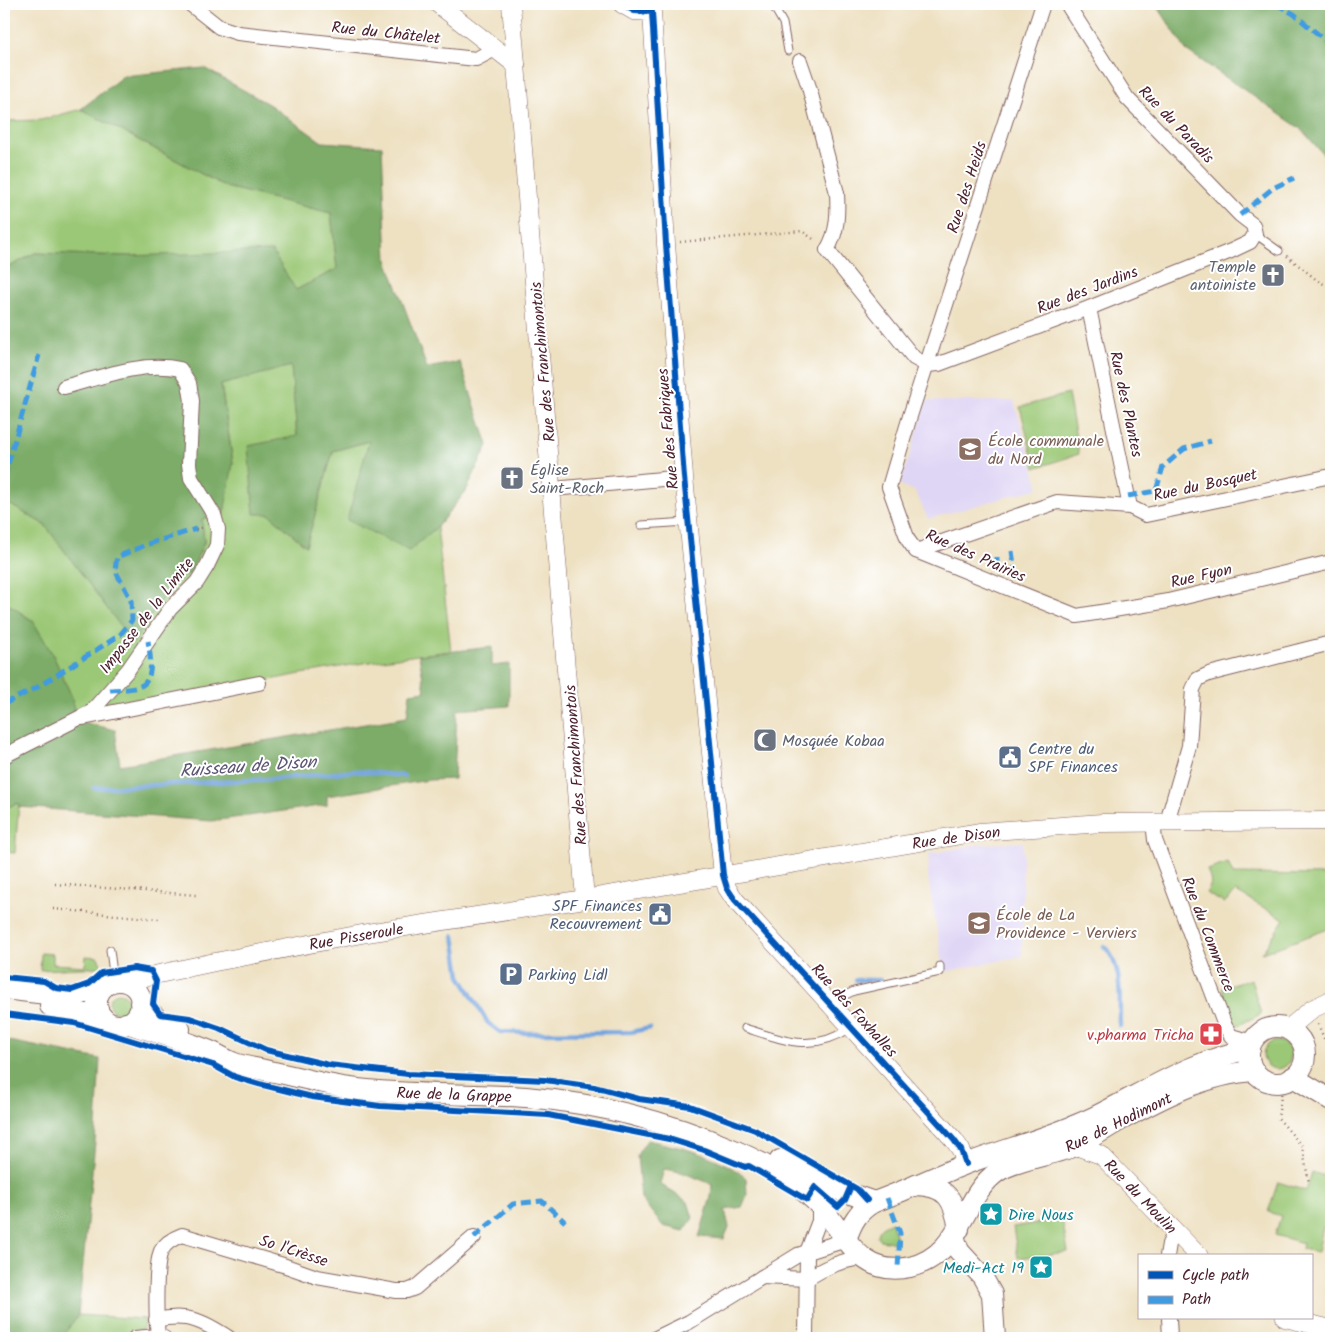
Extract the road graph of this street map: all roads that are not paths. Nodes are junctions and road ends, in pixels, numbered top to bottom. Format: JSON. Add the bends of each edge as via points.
{"nodes":[{"id":1,"x":190,"y":4,"type":"edge"},
{"id":2,"x":438,"y":4,"type":"edge"},
{"id":3,"x":511,"y":4,"type":"edge"},
{"id":4,"x":622,"y":4,"type":"edge"},
{"id":5,"x":772,"y":4,"type":"edge"},
{"id":6,"x":1043,"y":4,"type":"edge"},
{"id":7,"x":1067,"y":4,"type":"edge"},
{"id":8,"x":652,"y":8,"type":"edge"},
{"id":9,"x":495,"y":49,"type":"junction"},
{"id":10,"x":788,"y":51,"type":"dead end"},
{"id":11,"x":800,"y":61,"type":"dead end"},
{"id":12,"x":516,"y":65,"type":"junction"},
{"id":13,"x":1255,"y":234,"type":"junction"},
{"id":14,"x":1280,"y":251,"type":"road end"},
{"id":15,"x":1088,"y":308,"type":"junction"},
{"id":16,"x":927,"y":365,"type":"junction"},
{"id":17,"x":922,"y":381,"type":"joint"},
{"id":18,"x":64,"y":387,"type":"dead end"},
{"id":19,"x":1331,"y":476,"type":"edge"},
{"id":20,"x":684,"y":477,"type":"junction"},
{"id":21,"x":553,"y":489,"type":"junction"},
{"id":22,"x":1130,"y":507,"type":"junction"},
{"id":23,"x":689,"y":522,"type":"junction"},
{"id":24,"x":641,"y":525,"type":"dead end"},
{"id":25,"x":916,"y":551,"type":"junction"},
{"id":26,"x":1331,"y":562,"type":"edge"},
{"id":27,"x":1077,"y":616,"type":"joint"},
{"id":28,"x":1331,"y":643,"type":"edge"},
{"id":29,"x":258,"y":683,"type":"dead end"},
{"id":30,"x":75,"y":720,"type":"junction"},
{"id":31,"x":4,"y":756,"type":"edge"},
{"id":32,"x":1160,"y":822,"type":"junction"},
{"id":33,"x":1331,"y":822,"type":"edge"},
{"id":34,"x":723,"y":875,"type":"junction"},
{"id":35,"x":585,"y":900,"type":"junction"},
{"id":36,"x":110,"y":950,"type":"dead end"},
{"id":37,"x":940,"y":966,"type":"dead end"},
{"id":38,"x":116,"y":984,"type":"junction"},
{"id":39,"x":4,"y":989,"type":"edge"},
{"id":40,"x":4,"y":1000,"type":"edge"},
{"id":41,"x":1331,"y":1000,"type":"edge"},
{"id":42,"x":140,"y":1003,"type":"junction"},
{"id":43,"x":829,"y":1003,"type":"junction"},
{"id":44,"x":103,"y":1018,"type":"junction"},
{"id":45,"x":126,"y":1023,"type":"junction"},
{"id":46,"x":745,"y":1028,"type":"dead end"},
{"id":47,"x":852,"y":1028,"type":"junction"},
{"id":48,"x":1288,"y":1029,"type":"junction"},
{"id":49,"x":1251,"y":1045,"type":"junction"},
{"id":50,"x":1304,"y":1059,"type":"junction"},
{"id":51,"x":270,"y":1071,"type":"junction"},
{"id":52,"x":1254,"y":1071,"type":"junction"},
{"id":53,"x":1288,"y":1080,"type":"junction"},
{"id":54,"x":1328,"y":1098,"type":"edge"},
{"id":55,"x":638,"y":1118,"type":"junction"},
{"id":56,"x":1076,"y":1146,"type":"junction"},
{"id":57,"x":966,"y":1164,"type":"junction"},
{"id":58,"x":916,"y":1185,"type":"junction"},
{"id":59,"x":874,"y":1202,"type":"junction"},
{"id":60,"x":819,"y":1205,"type":"junction"},
{"id":61,"x":957,"y":1232,"type":"junction"},
{"id":62,"x":1174,"y":1232,"type":"junction"},
{"id":63,"x":474,"y":1237,"type":"dead end"},
{"id":64,"x":846,"y":1240,"type":"junction"},
{"id":65,"x":807,"y":1252,"type":"junction"},
{"id":66,"x":1167,"y":1254,"type":"edge"},
{"id":67,"x":1197,"y":1254,"type":"edge"},
{"id":68,"x":861,"y":1258,"type":"junction"},
{"id":69,"x":762,"y":1278,"type":"junction"},
{"id":70,"x":807,"y":1279,"type":"junction"},
{"id":71,"x":156,"y":1320,"type":"junction"},
{"id":72,"x":1169,"y":1320,"type":"edge"},
{"id":73,"x":1293,"y":1320,"type":"edge"},
{"id":74,"x":1331,"y":1328,"type":"edge"},
{"id":75,"x":161,"y":1337,"type":"edge"},
{"id":76,"x":136,"y":1338,"type":"edge"},
{"id":77,"x":229,"y":1338,"type":"edge"},
{"id":78,"x":656,"y":1338,"type":"edge"},
{"id":79,"x":806,"y":1338,"type":"edge"},
{"id":80,"x":995,"y":1338,"type":"edge"},
{"id":81,"x":1170,"y":1338,"type":"edge"}],
"edges":[{"from":1,"to":9,"type":"street","name":"Rue du Châtelet","via":[[219,26],[238,33],[476,59]]},
{"from":2,"to":9,"type":"street"},
{"from":3,"to":12,"type":"street","name":"Rue des Franchimontois"},
{"from":4,"to":8,"type":"street","name":"Rue des Fabriques","via":[[634,11]]},
{"from":5,"to":10,"type":"lane","via":[[783,23]]},
{"from":6,"to":16,"type":"street","name":"Rue des Heids"},
{"from":7,"to":13,"type":"street","name":"Rue du Paradis","via":[[1127,98],[1253,225]]},
{"from":8,"to":20,"type":"street","name":"Rue des Fabriques"},
{"from":9,"to":12,"type":"street"},
{"from":11,"to":16,"type":"street","via":[[810,87],[837,193],[834,239],[827,250],[914,358]]},
{"from":12,"to":21,"type":"street","name":"Rue des Franchimontois"},
{"from":13,"to":14,"type":"lane","name":"Rue du Paradis"},
{"from":13,"to":15,"type":"street","name":"Rue des Jardins","via":[[1250,242],[1231,251]]},
{"from":15,"to":16,"type":"street","name":"Rue des Jardins","via":[[939,364]]},
{"from":15,"to":22,"type":"street","name":"Rue des Plantes"},
{"from":16,"to":17,"type":"street","name":"Rue des Heids"},
{"from":17,"to":25,"type":"street","name":"Rue des Prairies","via":[[889,487],[908,540]]},
{"from":18,"to":30,"type":"street","name":"Impasse de la Limite","via":[[142,367],[180,369],[189,383],[192,401],[189,464],[192,478],[214,515],[218,529],[216,545],[197,582],[170,609],[128,670],[91,712]]},
{"from":19,"to":22,"type":"street","name":"Rue du Bosquet","via":[[1146,515]]},
{"from":20,"to":21,"type":"street"},
{"from":20,"to":23,"type":"street","name":"Rue des Fabriques"},
{"from":21,"to":35,"type":"street","name":"Rue des Franchimontois"},
{"from":22,"to":25,"type":"street","name":"Rue du Bosquet","via":[[1057,502]]},
{"from":23,"to":24,"type":"lane"},
{"from":23,"to":34,"type":"street","name":"Rue des Fabriques"},
{"from":25,"to":27,"type":"street","name":"Rue des Prairies"},
{"from":26,"to":27,"type":"street","name":"Rue Fyon","via":[[1168,601]]},
{"from":28,"to":32,"type":"street","via":[[1198,679],[1193,689],[1189,746]]},
{"from":29,"to":30,"type":"street"},
{"from":30,"to":31,"type":"street","name":"Impasse de la Limite"},
{"from":32,"to":33,"type":"street","name":"Rue de Dison"},
{"from":32,"to":34,"type":"street","name":"Rue de Dison","via":[[979,832]]},
{"from":32,"to":49,"type":"street","name":"Rue du Commerce","via":[[1155,840],[1225,1026],[1231,1036]]},
{"from":34,"to":35,"type":"street","name":"Rue de Dison"},
{"from":34,"to":43,"type":"street","name":"Rue des Foxhalles","via":[[735,900]]},
{"from":35,"to":38,"type":"street","name":"Rue Pisseroule","via":[[358,935]]},
{"from":36,"to":38,"type":"lane"},
{"from":37,"to":43,"type":"lane","via":[[940,972],[854,991]]},
{"from":38,"to":39,"type":"main road","name":"Rue Pisseroule","via":[[72,997]]},
{"from":38,"to":42,"type":"main road","via":[[138,993]]},
{"from":38,"to":44,"type":"main road","via":[[98,996],[97,1004]]},
{"from":40,"to":44,"type":"main road","via":[[78,1010]]},
{"from":41,"to":48,"type":"street","via":[[1312,1009]]},
{"from":42,"to":45,"type":"main road","via":[[137,1014]]},
{"from":42,"to":51,"type":"main road","name":"Rue de la Grappe","via":[[160,1021],[218,1042]]},
{"from":43,"to":47,"type":"street","name":"Rue des Foxhalles"},
{"from":44,"to":45,"type":"main road","via":[[115,1024]]},
{"from":45,"to":51,"type":"main road","name":"Rue de la Grappe","via":[[231,1062]]},
{"from":46,"to":47,"type":"lane","name":"Rue des Foxhalles","via":[[799,1044],[836,1038]]},
{"from":47,"to":57,"type":"street","name":"Rue des Foxhalles","via":[[954,1140]]},
{"from":48,"to":49,"type":"main road","name":"Rue de Hodimont","via":[[1267,1029],[1258,1034]]},
{"from":48,"to":50,"type":"main road","via":[[1301,1041]]},
{"from":49,"to":52,"type":"main road","via":[[1250,1064]]},
{"from":49,"to":57,"type":"main road","name":"Rue de Hodimont","via":[[1177,1072],[1055,1135]]},
{"from":50,"to":53,"type":"main road","via":[[1300,1069]]},
{"from":50,"to":54,"type":"main road"},
{"from":51,"to":55,"type":"main road","name":"Rue de la Grappe","via":[[370,1090],[550,1100],[593,1106]]},
{"from":52,"to":53,"type":"main road","via":[[1262,1079],[1272,1082]]},
{"from":52,"to":56,"type":"main road","name":"Rue de Hodimont","via":[[1206,1079],[1126,1117]]},
{"from":53,"to":54,"type":"main road"},
{"from":55,"to":59,"type":"main road","name":"Rue de la Grappe","via":[[685,1121],[708,1127],[759,1149],[828,1186]]},
{"from":55,"to":60,"type":"main road","name":"Rue de la Grappe","via":[[690,1132],[736,1151],[793,1183]]},
{"from":56,"to":61,"type":"main road","name":"Rue de Hodimont","via":[[1000,1169],[980,1188]]},
{"from":56,"to":62,"type":"street","name":"Rue du Moulin","via":[[1101,1154]]},
{"from":57,"to":58,"type":"main road","name":"Rue de Hodimont"},
{"from":58,"to":59,"type":"main road","name":"Rue de Hodimont"},
{"from":58,"to":61,"type":"main road","via":[[939,1188],[945,1193],[956,1211]]},
{"from":59,"to":64,"type":"main road","name":"Rue de Hodimont","via":[[863,1208],[854,1220]]},
{"from":60,"to":64,"type":"main road","name":"Rue de la Grappe"},
{"from":60,"to":65,"type":"street","via":[[818,1221]]},
{"from":61,"to":68,"type":"main road","name":"Rue de Hodimont","via":[[934,1256],[910,1267],[874,1265]]},
{"from":61,"to":80,"type":"main road","via":[[959,1251],[982,1276],[992,1294]]},
{"from":62,"to":66,"type":"street"},
{"from":62,"to":67,"type":"street","name":"Rue du Moulin"},
{"from":63,"to":71,"type":"street","name":"So l'Crèsse","via":[[415,1288],[396,1291],[317,1277],[182,1235],[161,1250]]},
{"from":64,"to":65,"type":"street"},
{"from":64,"to":68,"type":"main road"},
{"from":65,"to":69,"type":"street"},
{"from":65,"to":70,"type":"street"},
{"from":68,"to":70,"type":"street","via":[[828,1265]]},
{"from":69,"to":70,"type":"street"},
{"from":69,"to":78,"type":"street"},
{"from":70,"to":79,"type":"street"},
{"from":71,"to":75,"type":"street","name":"So l'Crèsse"},
{"from":71,"to":77,"type":"street","via":[[184,1316]]},
{"from":72,"to":81,"type":"street"},
{"from":73,"to":74,"type":"street"},
{"from":75,"to":76,"type":"street"}]}
